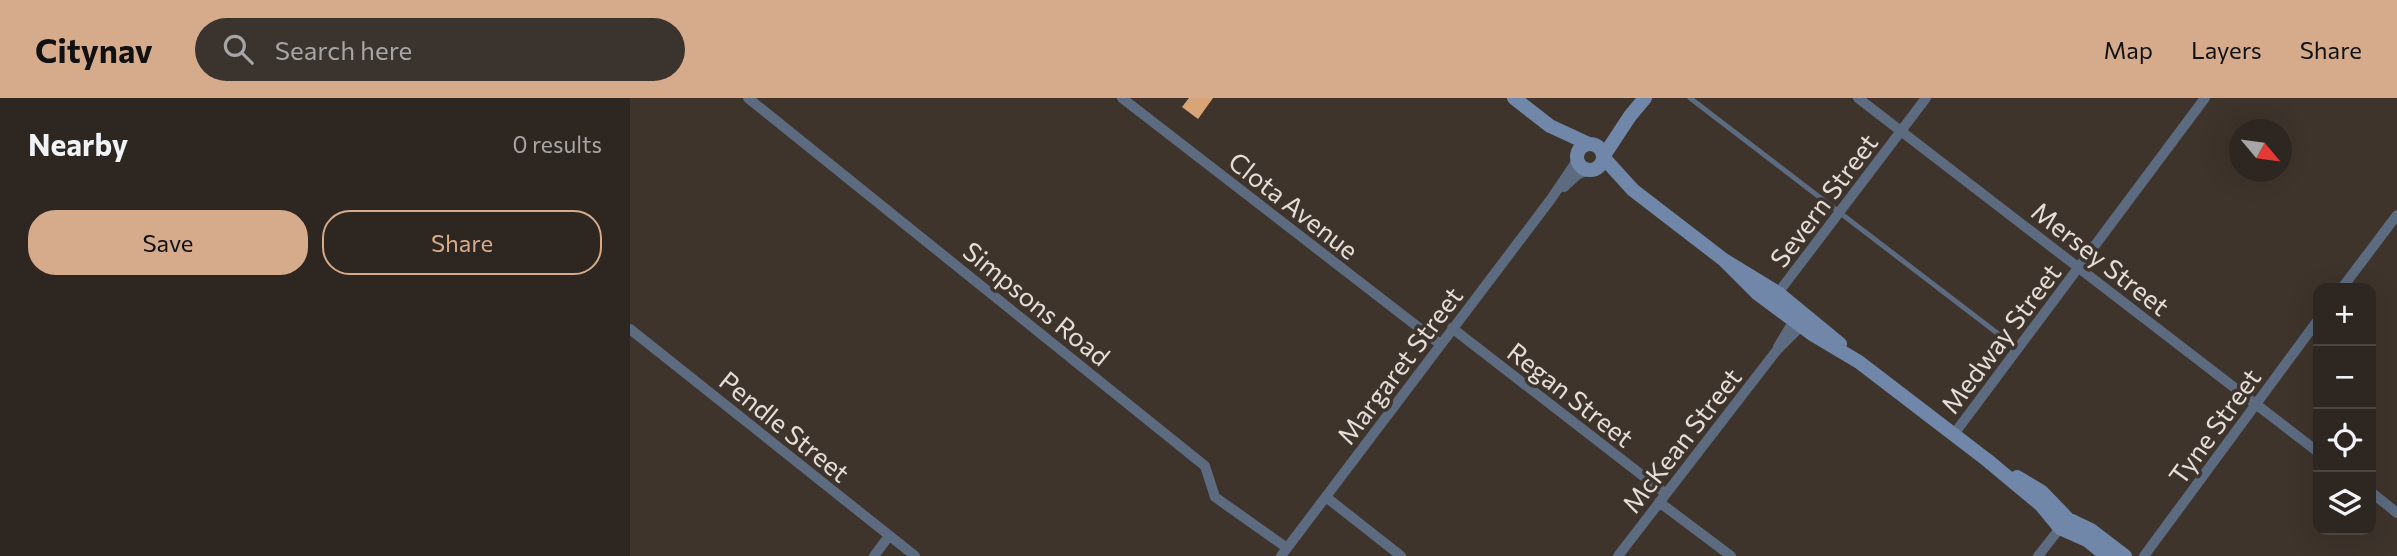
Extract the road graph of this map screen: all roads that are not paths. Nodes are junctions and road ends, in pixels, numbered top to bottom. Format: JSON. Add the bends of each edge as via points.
{"nodes":[{"id":1,"x":748,"y":98,"type":"edge"},
{"id":2,"x":1122,"y":98,"type":"edge"},
{"id":3,"x":1514,"y":98,"type":"edge"},
{"id":4,"x":1645,"y":98,"type":"edge"},
{"id":5,"x":1690,"y":98,"type":"edge"},
{"id":6,"x":1858,"y":98,"type":"edge"},
{"id":7,"x":1926,"y":98,"type":"edge"},
{"id":8,"x":2206,"y":98,"type":"edge"},
{"id":9,"x":1630,"y":116,"type":"junction"},
{"id":10,"x":1550,"y":126,"type":"junction"},
{"id":11,"x":1901,"y":131,"type":"junction"},
{"id":12,"x":1590,"y":144,"type":"junction"},
{"id":13,"x":1603,"y":157,"type":"junction"},
{"id":14,"x":1577,"y":158,"type":"junction"},
{"id":15,"x":1590,"y":170,"type":"junction"},
{"id":16,"x":1633,"y":190,"type":"junction"},
{"id":17,"x":1551,"y":199,"type":"junction"},
{"id":18,"x":1839,"y":212,"type":"junction"},
{"id":19,"x":2397,"y":215,"type":"edge"},
{"id":20,"x":1724,"y":260,"type":"junction"},
{"id":21,"x":2078,"y":268,"type":"junction"},
{"id":22,"x":2346,"y":283,"type":"edge"},
{"id":23,"x":1778,"y":293,"type":"junction"},
{"id":24,"x":1797,"y":323,"type":"junction"},
{"id":25,"x":2313,"y":327,"type":"edge"},
{"id":26,"x":1452,"y":328,"type":"junction"},
{"id":27,"x":630,"y":329,"type":"edge"},
{"id":28,"x":1440,"y":344,"type":"junction"},
{"id":29,"x":2018,"y":349,"type":"junction"},
{"id":30,"x":1859,"y":362,"type":"junction"},
{"id":31,"x":2256,"y":404,"type":"junction"},
{"id":32,"x":1954,"y":434,"type":"junction"},
{"id":33,"x":2313,"y":448,"type":"edge"},
{"id":34,"x":1987,"y":460,"type":"junction"},
{"id":35,"x":2376,"y":496,"type":"edge"},
{"id":36,"x":1326,"y":497,"type":"junction"},
{"id":37,"x":1662,"y":497,"type":"junction"},
{"id":38,"x":2397,"y":513,"type":"edge"},
{"id":39,"x":2060,"y":527,"type":"junction"},
{"id":40,"x":889,"y":536,"type":"junction"},
{"id":41,"x":1284,"y":552,"type":"edge"},
{"id":42,"x":874,"y":556,"type":"edge"},
{"id":43,"x":915,"y":556,"type":"edge"},
{"id":44,"x":1401,"y":556,"type":"edge"},
{"id":45,"x":1618,"y":556,"type":"edge"},
{"id":46,"x":1731,"y":556,"type":"edge"},
{"id":47,"x":2038,"y":556,"type":"edge"},
{"id":48,"x":2107,"y":556,"type":"edge"},
{"id":49,"x":2125,"y":556,"type":"edge"},
{"id":50,"x":2144,"y":556,"type":"edge"}],
"edges":[{"from":1,"to":41,"type":"street","name":"Simpsons Road","via":[[1205,466],[1215,497]]},
{"from":2,"to":28,"type":"street","name":"Clota Avenue"},
{"from":3,"to":10,"type":"main road"},
{"from":4,"to":9,"type":"main road"},
{"from":5,"to":18,"type":"lane"},
{"from":6,"to":11,"type":"street","name":"Mersey Street"},
{"from":7,"to":11,"type":"street","name":"Severn Street"},
{"from":8,"to":21,"type":"street","name":"Medway Street"},
{"from":9,"to":12,"type":"main road"},
{"from":9,"to":13,"type":"main road"},
{"from":10,"to":12,"type":"main road"},
{"from":10,"to":14,"type":"main road"},
{"from":11,"to":18,"type":"street","name":"Severn Street"},
{"from":11,"to":21,"type":"street","name":"Mersey Street"},
{"from":12,"to":13,"type":"main road","via":[[1601,150]]},
{"from":12,"to":14,"type":"main road","via":[[1579,150]]},
{"from":13,"to":15,"type":"main road","via":[[1601,164]]},
{"from":13,"to":16,"type":"main road"},
{"from":14,"to":15,"type":"main road"},
{"from":14,"to":17,"type":"street","name":"Margaret Street"},
{"from":15,"to":16,"type":"main road"},
{"from":15,"to":17,"type":"street","name":"Margaret Street","via":[[1572,179]]},
{"from":16,"to":20,"type":"main road"},
{"from":17,"to":26,"type":"street","name":"Margaret Street"},
{"from":18,"to":23,"type":"street","name":"Severn Street"},
{"from":18,"to":29,"type":"lane"},
{"from":19,"to":22,"type":"street"},
{"from":20,"to":23,"type":"main road"},
{"from":20,"to":24,"type":"main road","via":[[1758,294]]},
{"from":21,"to":29,"type":"street","name":"Medway Street"},
{"from":21,"to":31,"type":"street","name":"Mersey Street"},
{"from":23,"to":30,"type":"main road"},
{"from":24,"to":30,"type":"main road"},
{"from":24,"to":37,"type":"street","name":"McKean Street"},
{"from":25,"to":31,"type":"street","name":"Tyne Street"},
{"from":26,"to":28,"type":"street","name":"Margaret Street"},
{"from":26,"to":37,"type":"street","name":"Regan Street"},
{"from":27,"to":40,"type":"street","name":"Pendle Street"},
{"from":28,"to":36,"type":"street","name":"Margaret Street"},
{"from":29,"to":32,"type":"street","name":"Medway Street"},
{"from":30,"to":32,"type":"main road"},
{"from":31,"to":33,"type":"street","name":"Mersey Street"},
{"from":31,"to":50,"type":"street","name":"Tyne Street"},
{"from":32,"to":34,"type":"main road"},
{"from":34,"to":39,"type":"main road"},
{"from":34,"to":49,"type":"main road","via":[[2042,492],[2068,519]]},
{"from":35,"to":38,"type":"street"},
{"from":36,"to":41,"type":"street","name":"Margaret Street"},
{"from":36,"to":44,"type":"street"},
{"from":37,"to":45,"type":"street","name":"McKean Street"},
{"from":37,"to":46,"type":"street","name":"Regan Street"},
{"from":39,"to":47,"type":"street"},
{"from":39,"to":48,"type":"main road"},
{"from":40,"to":42,"type":"street"},
{"from":40,"to":43,"type":"street","name":"Pendle Street"}]}
